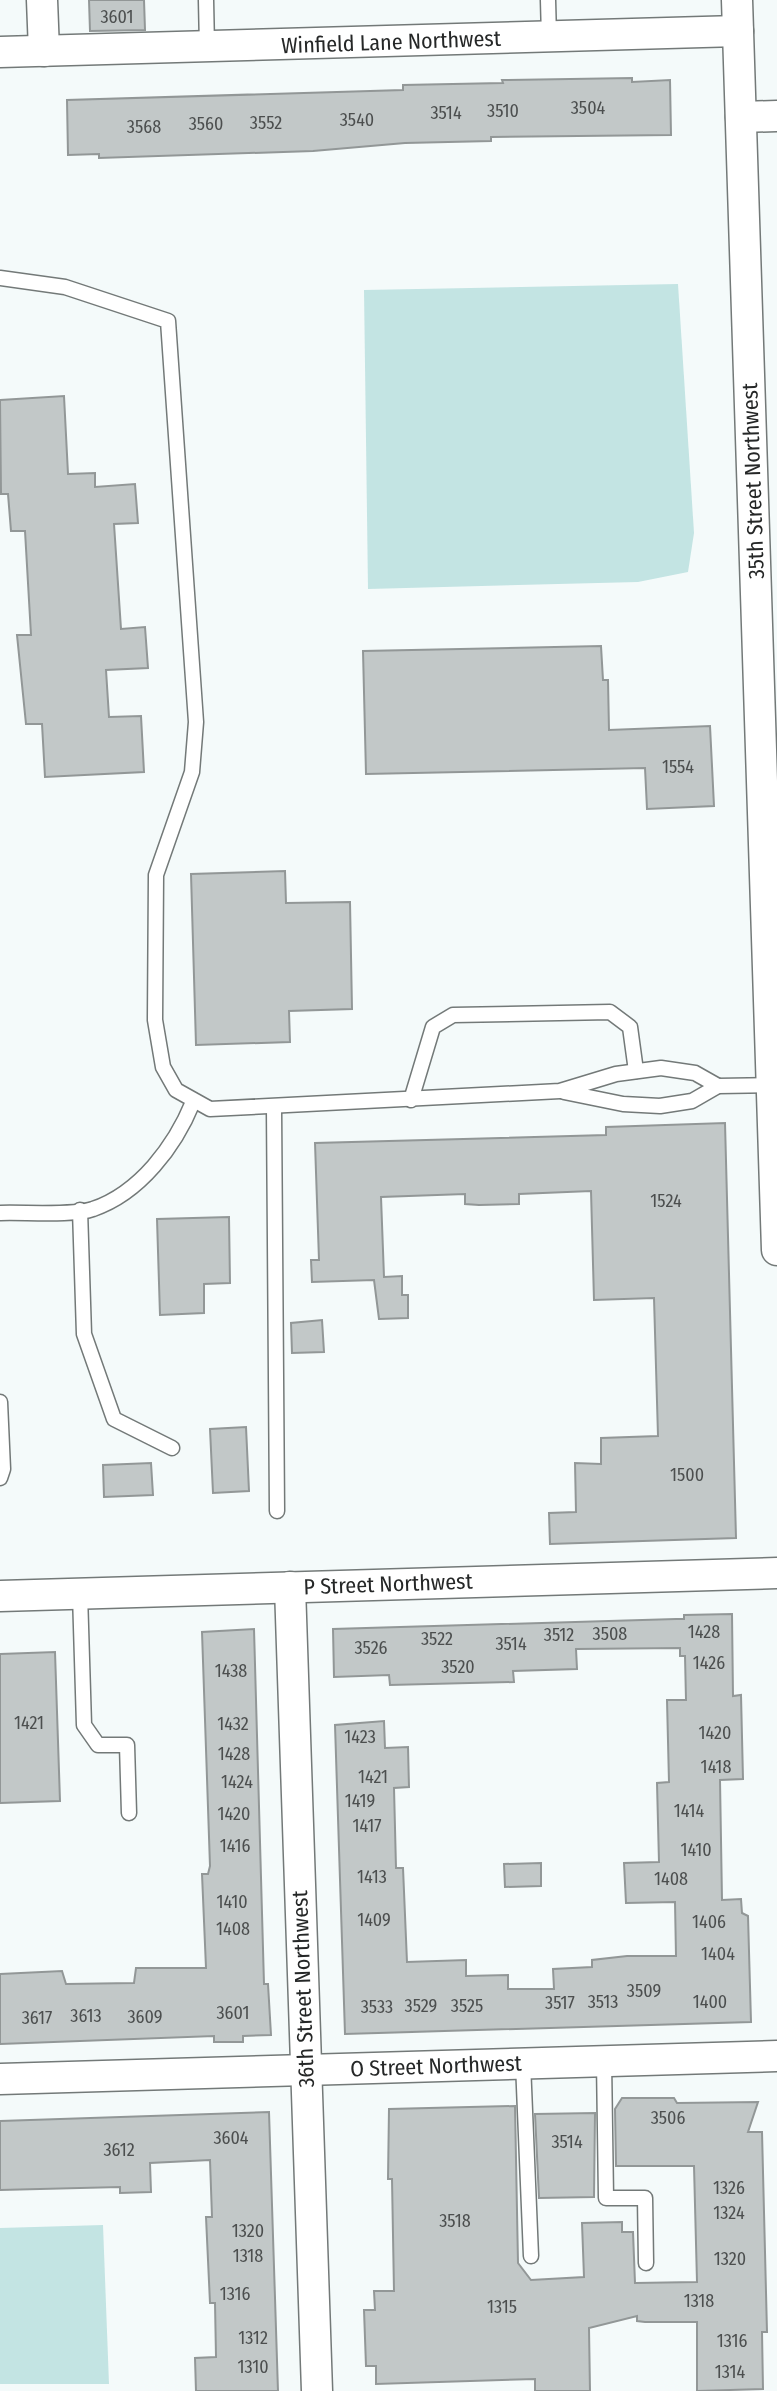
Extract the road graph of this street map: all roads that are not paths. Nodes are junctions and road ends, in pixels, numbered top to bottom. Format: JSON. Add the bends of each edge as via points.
{"nodes":[{"id":1,"x":42,"y":0,"type":"edge"},
{"id":2,"x":206,"y":0,"type":"edge"},
{"id":3,"x":548,"y":0,"type":"edge"},
{"id":4,"x":737,"y":0,"type":"edge"},
{"id":5,"x":738,"y":31,"type":"junction"},
{"id":6,"x":549,"y":37,"type":"junction"},
{"id":7,"x":207,"y":47,"type":"junction"},
{"id":8,"x":44,"y":51,"type":"junction"},
{"id":9,"x":0,"y":52,"type":"edge"},
{"id":10,"x":777,"y":116,"type":"edge"},
{"id":11,"x":741,"y":117,"type":"junction"},
{"id":12,"x":0,"y":278,"type":"edge"},
{"id":13,"x":767,"y":602,"type":"edge"},
{"id":14,"x":769,"y":700,"type":"edge"},
{"id":15,"x":772,"y":959,"type":"edge"},
{"id":16,"x":636,"y":1071,"type":"junction"},
{"id":17,"x":774,"y":1084,"type":"edge"},
{"id":18,"x":718,"y":1086,"type":"junction"},
{"id":19,"x":560,"y":1091,"type":"junction"},
{"id":20,"x":411,"y":1100,"type":"junction"},
{"id":21,"x":193,"y":1102,"type":"junction"},
{"id":22,"x":274,"y":1108,"type":"junction"},
{"id":23,"x":80,"y":1210,"type":"junction"},
{"id":24,"x":0,"y":1213,"type":"edge"},
{"id":25,"x":777,"y":1250,"type":"edge"},
{"id":26,"x":0,"y":1402,"type":"edge"},
{"id":27,"x":172,"y":1448,"type":"dead end"},
{"id":28,"x":0,"y":1478,"type":"edge"},
{"id":29,"x":277,"y":1511,"type":"dead end"},
{"id":30,"x":777,"y":1573,"type":"edge"},
{"id":31,"x":290,"y":1587,"type":"junction"},
{"id":32,"x":80,"y":1594,"type":"junction"},
{"id":33,"x":0,"y":1596,"type":"edge"},
{"id":34,"x":129,"y":1813,"type":"dead end"},
{"id":35,"x":777,"y":2056,"type":"edge"},
{"id":36,"x":604,"y":2061,"type":"junction"},
{"id":37,"x":523,"y":2063,"type":"junction"},
{"id":38,"x":306,"y":2069,"type":"junction"},
{"id":39,"x":0,"y":2079,"type":"edge"},
{"id":40,"x":531,"y":2256,"type":"dead end"},
{"id":41,"x":646,"y":2263,"type":"dead end"},
{"id":42,"x":317,"y":2391,"type":"edge"}],
"edges":[{"from":1,"to":8,"type":"street"},
{"from":2,"to":7,"type":"lane"},
{"from":3,"to":6,"type":"lane"},
{"from":4,"to":5,"type":"street","name":"35th Street Northwest"},
{"from":5,"to":6,"type":"street","name":"Winfield Lane Northwest"},
{"from":5,"to":11,"type":"street","name":"35th Street Northwest"},
{"from":6,"to":7,"type":"street","name":"Winfield Lane Northwest"},
{"from":7,"to":8,"type":"street","name":"Winfield Lane Northwest"},
{"from":8,"to":9,"type":"street","name":"Winfield Lane Northwest"},
{"from":10,"to":11,"type":"street"},
{"from":11,"to":13,"type":"street","name":"35th Street Northwest"},
{"from":12,"to":21,"type":"lane","via":[[65,287],[168,321],[196,722],[192,772],[156,875],[155,1020],[163,1067],[176,1090]]},
{"from":13,"to":14,"type":"street","name":"35th Street Northwest"},
{"from":14,"to":15,"type":"street","name":"35th Street Northwest"},
{"from":15,"to":17,"type":"street","name":"35th Street Northwest"},
{"from":16,"to":18,"type":"lane","via":[[695,1073]]},
{"from":16,"to":19,"type":"lane"},
{"from":16,"to":20,"type":"lane","via":[[630,1027],[610,1012],[453,1015],[433,1027]]},
{"from":17,"to":18,"type":"lane"},
{"from":17,"to":25,"type":"street","name":"35th Street Northwest"},
{"from":18,"to":19,"type":"lane","via":[[692,1101],[660,1106]]},
{"from":19,"to":20,"type":"lane"},
{"from":20,"to":22,"type":"lane"},
{"from":21,"to":22,"type":"lane","via":[[210,1109]]},
{"from":21,"to":23,"type":"lane","via":[[178,1135],[142,1177],[93,1210]]},
{"from":22,"to":29,"type":"lane"},
{"from":23,"to":24,"type":"lane"},
{"from":23,"to":27,"type":"lane","via":[[84,1334],[114,1419]]},
{"from":26,"to":28,"type":"lane"},
{"from":30,"to":31,"type":"street","name":"P Street Northwest"},
{"from":31,"to":32,"type":"street","name":"P Street Northwest"},
{"from":31,"to":38,"type":"street","name":"36th Street Northwest"},
{"from":32,"to":33,"type":"street","name":"P Street Northwest"},
{"from":32,"to":34,"type":"lane","via":[[84,1725],[98,1745],[127,1745]]},
{"from":35,"to":36,"type":"street","name":"O Street Northwest"},
{"from":36,"to":37,"type":"street","name":"O Street Northwest"},
{"from":36,"to":41,"type":"lane","via":[[606,2198],[645,2198]]},
{"from":37,"to":38,"type":"street","name":"O Street Northwest"},
{"from":37,"to":40,"type":"lane"},
{"from":38,"to":39,"type":"street","name":"O Street Northwest"},
{"from":38,"to":42,"type":"street","name":"36th Street Northwest"}]}
